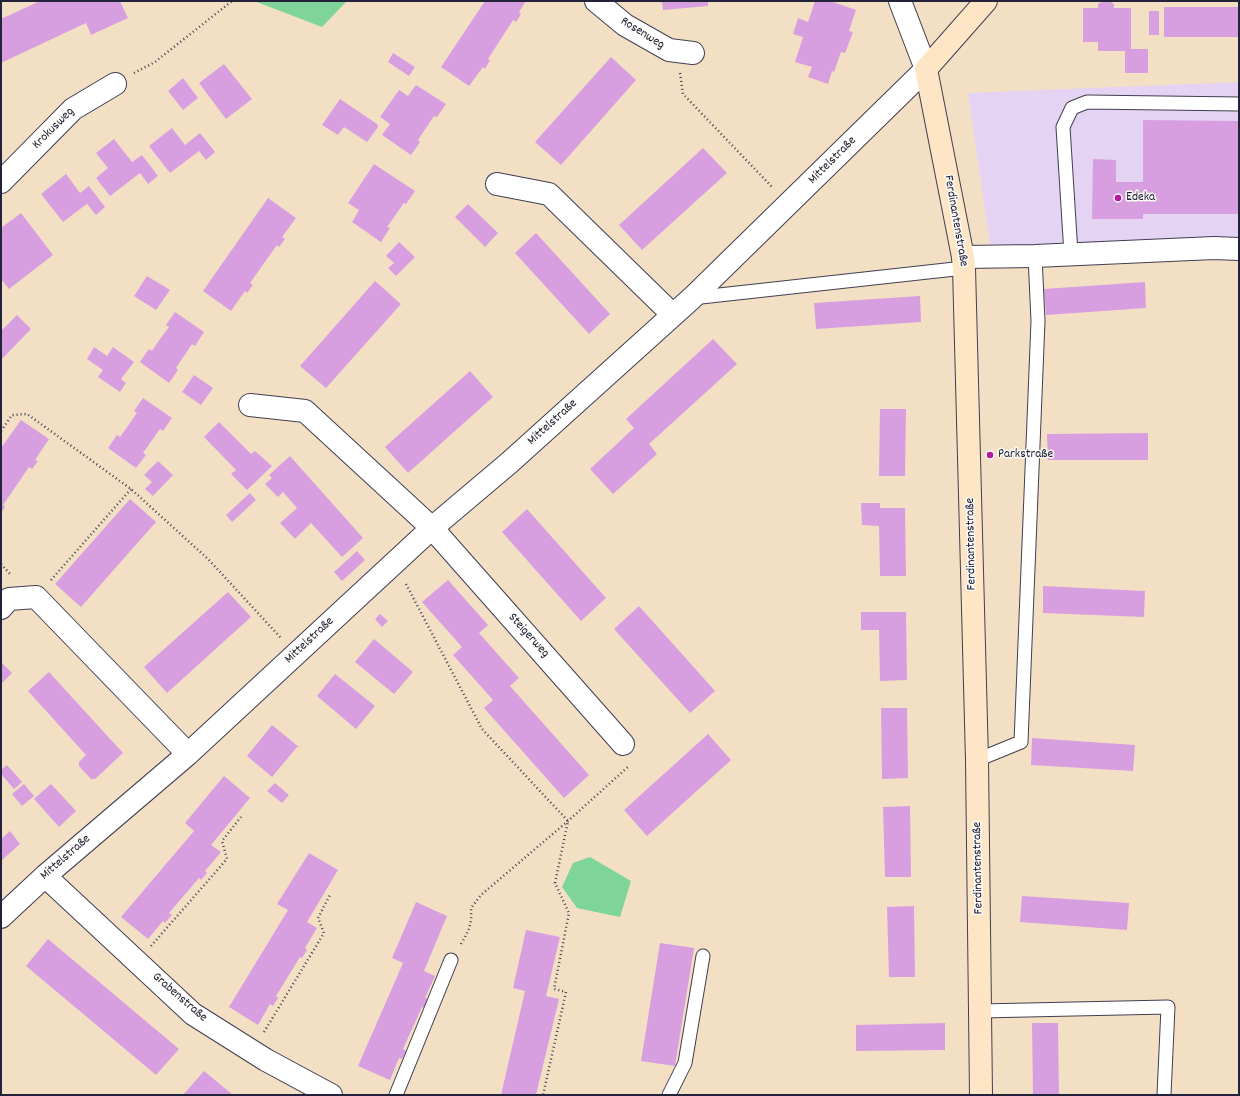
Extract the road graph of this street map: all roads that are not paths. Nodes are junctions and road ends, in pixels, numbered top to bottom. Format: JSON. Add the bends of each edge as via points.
{"nodes":[{"id":1,"x":596,"y":1,"type":"edge"},
{"id":2,"x":900,"y":1,"type":"edge"},
{"id":3,"x":986,"y":1,"type":"edge"},
{"id":4,"x":685,"y":52,"type":"road end"},
{"id":5,"x":926,"y":69,"type":"junction"},
{"id":6,"x":114,"y":84,"type":"road end"},
{"id":7,"x":1239,"y":104,"type":"edge"},
{"id":8,"x":1,"y":182,"type":"edge"},
{"id":9,"x":497,"y":184,"type":"dead end"},
{"id":10,"x":1239,"y":249,"type":"edge"},
{"id":11,"x":1071,"y":254,"type":"junction"},
{"id":12,"x":1035,"y":256,"type":"junction"},
{"id":13,"x":964,"y":262,"type":"junction"},
{"id":14,"x":692,"y":298,"type":"junction"},
{"id":15,"x":673,"y":315,"type":"junction"},
{"id":16,"x":250,"y":405,"type":"dead end"},
{"id":17,"x":432,"y":528,"type":"junction"},
{"id":18,"x":1,"y":608,"type":"edge"},
{"id":19,"x":623,"y":744,"type":"road end"},
{"id":20,"x":188,"y":754,"type":"junction"},
{"id":21,"x":977,"y":760,"type":"junction"},
{"id":22,"x":45,"y":876,"type":"junction"},
{"id":23,"x":1,"y":917,"type":"edge"},
{"id":24,"x":703,"y":956,"type":"dead end"},
{"id":25,"x":451,"y":960,"type":"road end"},
{"id":26,"x":980,"y":1011,"type":"junction"},
{"id":27,"x":331,"y":1095,"type":"edge"},
{"id":28,"x":396,"y":1095,"type":"edge"},
{"id":29,"x":669,"y":1095,"type":"edge"},
{"id":30,"x":981,"y":1095,"type":"edge"},
{"id":31,"x":1164,"y":1095,"type":"edge"}],
"edges":[{"from":1,"to":4,"type":"street","name":"Rosenweg","via":[[625,25],[669,50]]},
{"from":2,"to":5,"type":"street","name":"Ferdinantenstraße"},
{"from":3,"to":5,"type":"street","name":"Mittelstraße"},
{"from":5,"to":13,"type":"street","name":"Ferdinantenstraße"},
{"from":5,"to":14,"type":"street","name":"Mittelstraße"},
{"from":6,"to":8,"type":"street","name":"Krokusweg","via":[[73,109]]},
{"from":7,"to":11,"type":"lane","via":[[1087,102],[1072,108],[1063,127]]},
{"from":9,"to":15,"type":"street","via":[[549,194]]},
{"from":10,"to":11,"type":"street"},
{"from":11,"to":12,"type":"street"},
{"from":12,"to":13,"type":"street"},
{"from":12,"to":21,"type":"lane","via":[[1038,321],[1021,742]]},
{"from":13,"to":14,"type":"lane"},
{"from":13,"to":21,"type":"street","name":"Ferdinantenstraße"},
{"from":14,"to":15,"type":"street","name":"Mittelstraße"},
{"from":15,"to":17,"type":"street","name":"Mittelstraße","via":[[509,463]]},
{"from":16,"to":17,"type":"street","via":[[305,411]]},
{"from":17,"to":19,"type":"street","name":"Steigerweg"},
{"from":17,"to":20,"type":"street","name":"Mittelstraße"},
{"from":18,"to":20,"type":"street","via":[[9,599],[36,597]]},
{"from":20,"to":22,"type":"street","name":"Mittelstraße"},
{"from":21,"to":26,"type":"street","name":"Ferdinantenstraße"},
{"from":22,"to":23,"type":"street","name":"Mittelstraße"},
{"from":22,"to":27,"type":"street","name":"Grabenstraße","via":[[193,1014],[266,1060]]},
{"from":24,"to":29,"type":"lane","via":[[685,1063]]},
{"from":25,"to":28,"type":"lane"},
{"from":26,"to":30,"type":"street","name":"Ferdinantenstraße"},
{"from":26,"to":31,"type":"lane","via":[[1168,1007]]}]}
